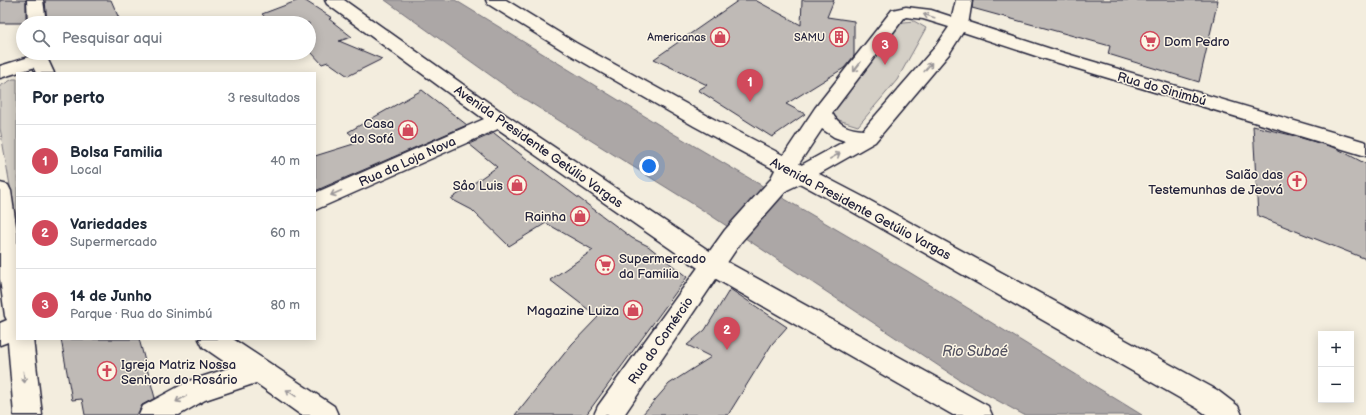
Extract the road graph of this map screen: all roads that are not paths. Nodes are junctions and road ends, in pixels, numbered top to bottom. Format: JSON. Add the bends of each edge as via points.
{"nodes":[{"id":1,"x":36,"y":0,"type":"edge"},
{"id":2,"x":333,"y":0,"type":"edge"},
{"id":3,"x":494,"y":0,"type":"edge"},
{"id":4,"x":964,"y":0,"type":"edge"},
{"id":5,"x":37,"y":16,"type":"edge"},
{"id":6,"x":959,"y":25,"type":"junction"},
{"id":7,"x":41,"y":62,"type":"edge"},
{"id":8,"x":0,"y":72,"type":"edge"},
{"id":9,"x":822,"y":114,"type":"junction"},
{"id":10,"x":499,"y":120,"type":"junction"},
{"id":11,"x":868,"y":137,"type":"junction"},
{"id":12,"x":1366,"y":149,"type":"edge"},
{"id":13,"x":785,"y":179,"type":"junction"},
{"id":14,"x":0,"y":191,"type":"edge"},
{"id":15,"x":316,"y":202,"type":"edge"},
{"id":16,"x":712,"y":265,"type":"junction"},
{"id":17,"x":16,"y":309,"type":"edge"},
{"id":18,"x":16,"y":327,"type":"edge"},
{"id":19,"x":0,"y":334,"type":"edge"},
{"id":20,"x":20,"y":340,"type":"edge"},
{"id":21,"x":213,"y":340,"type":"edge"},
{"id":22,"x":257,"y":371,"type":"junction"},
{"id":23,"x":28,"y":415,"type":"edge"},
{"id":24,"x":153,"y":415,"type":"edge"},
{"id":25,"x":324,"y":415,"type":"edge"},
{"id":26,"x":608,"y":415,"type":"edge"},
{"id":27,"x":978,"y":415,"type":"edge"},
{"id":28,"x":1228,"y":415,"type":"edge"}],
"edges":[{"from":1,"to":5,"type":"street"},
{"from":2,"to":10,"type":"street","name":"Avenida Presidente Getúlio Vargas"},
{"from":3,"to":13,"type":"street","name":"Avenida Presidente Getúlio Vargas","via":[[701,122]]},
{"from":4,"to":6,"type":"street"},
{"from":6,"to":9,"type":"street","name":"Rua do Sinimbú","one_way":true,"via":[[914,12],[898,14]]},
{"from":11,"to":6,"type":"street","one_way":true,"via":[[943,50]]},
{"from":6,"to":12,"type":"street","name":"Rua do Sinimbú"},
{"from":7,"to":8,"type":"street"},
{"from":9,"to":11,"type":"street","via":[[826,123],[848,136]]},
{"from":9,"to":13,"type":"street","name":"Rua do Sinimbú"},
{"from":10,"to":15,"type":"street","name":"Rua da Loja Nova","one_way":true},
{"from":10,"to":16,"type":"street","name":"Avenida Presidente Getúlio Vargas"},
{"from":13,"to":11,"type":"street","one_way":true},
{"from":13,"to":16,"type":"street","name":"Rua do Comércio","via":[[733,236]]},
{"from":13,"to":28,"type":"street","name":"Avenida Presidente Getúlio Vargas","via":[[866,209],[1207,399]]},
{"from":14,"to":17,"type":"street"},
{"from":16,"to":26,"type":"street","name":"Rua do Comércio"},
{"from":16,"to":27,"type":"street","name":"Avenida Presidente Getúlio Vargas"},
{"from":18,"to":19,"type":"street"},
{"from":20,"to":23,"type":"street","one_way":true},
{"from":21,"to":22,"type":"street"},
{"from":22,"to":24,"type":"street","one_way":true,"via":[[198,390]]},
{"from":25,"to":22,"type":"street","one_way":true}]}
